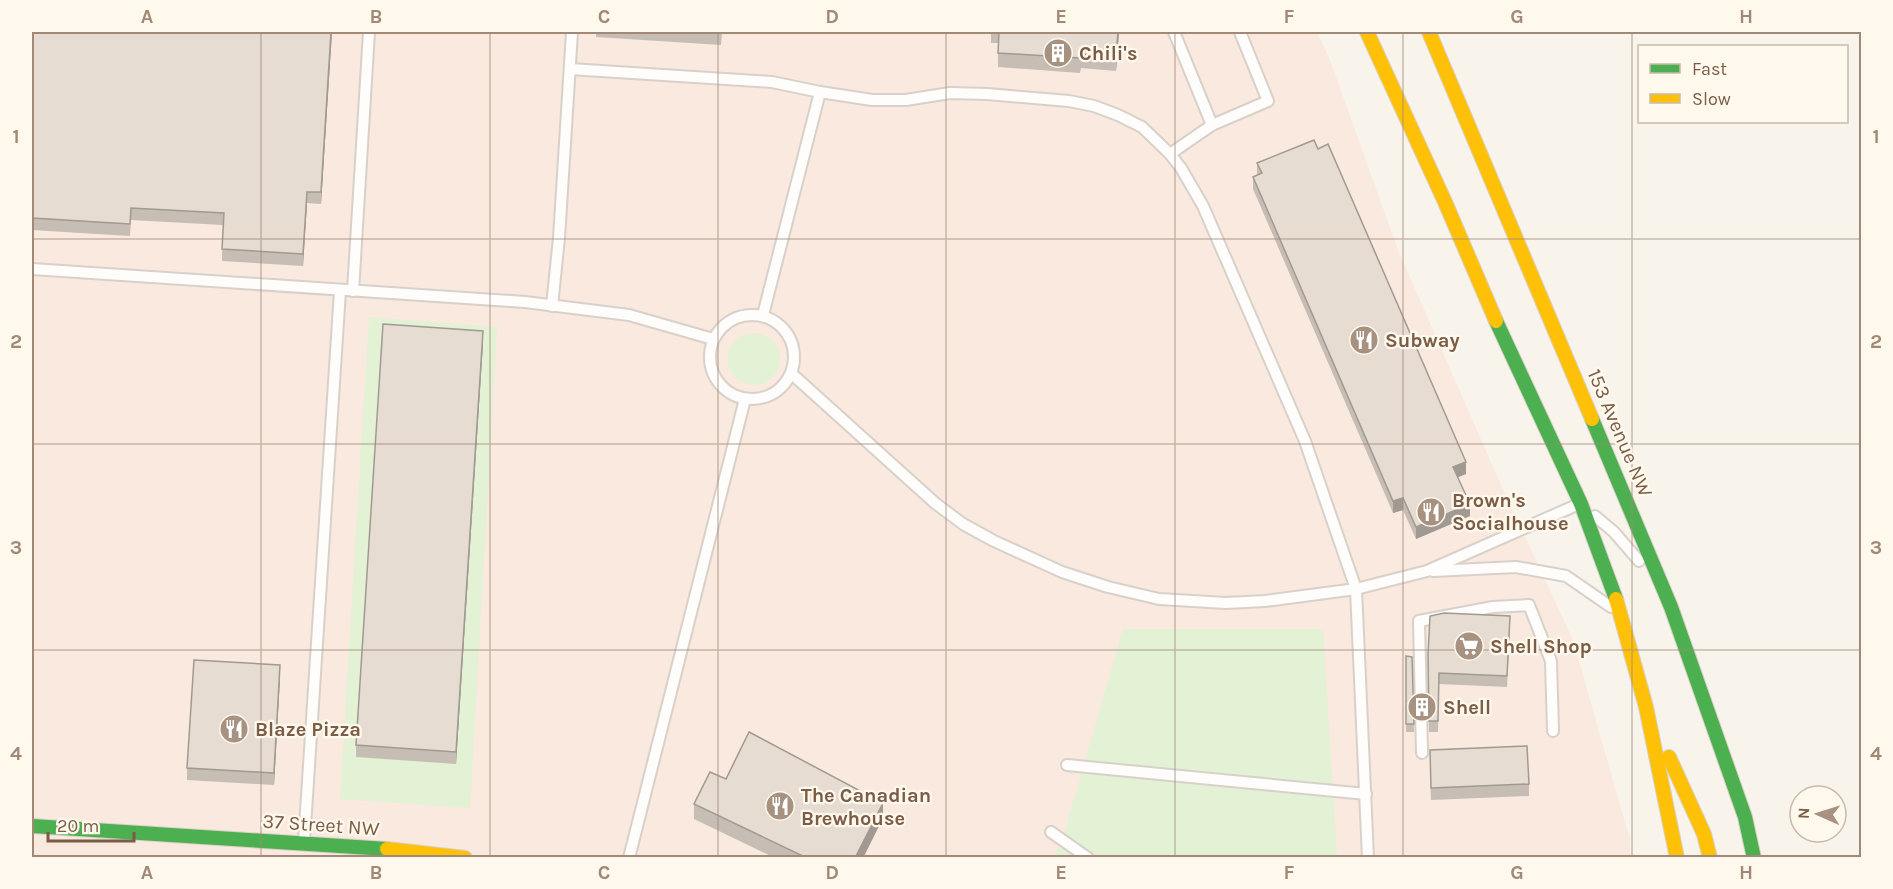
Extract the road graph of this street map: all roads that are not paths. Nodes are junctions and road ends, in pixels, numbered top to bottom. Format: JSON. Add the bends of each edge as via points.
{"nodes":[{"id":1,"x":369,"y":32,"type":"edge"},
{"id":2,"x":572,"y":32,"type":"edge"},
{"id":3,"x":1174,"y":32,"type":"edge"},
{"id":4,"x":1240,"y":32,"type":"edge"},
{"id":5,"x":1367,"y":32,"type":"edge"},
{"id":6,"x":1429,"y":32,"type":"edge"},
{"id":7,"x":570,"y":69,"type":"junction"},
{"id":8,"x":820,"y":92,"type":"junction"},
{"id":9,"x":1212,"y":125,"type":"junction"},
{"id":10,"x":1170,"y":154,"type":"junction"},
{"id":11,"x":32,"y":269,"type":"edge"},
{"id":12,"x":340,"y":291,"type":"junction"},
{"id":13,"x":352,"y":291,"type":"junction"},
{"id":14,"x":552,"y":306,"type":"junction"},
{"id":15,"x":763,"y":315,"type":"junction"},
{"id":16,"x":713,"y":339,"type":"junction"},
{"id":17,"x":792,"y":374,"type":"junction"},
{"id":18,"x":745,"y":399,"type":"junction"},
{"id":19,"x":1581,"y":504,"type":"junction"},
{"id":20,"x":1427,"y":571,"type":"junction"},
{"id":21,"x":1356,"y":589,"type":"junction"},
{"id":22,"x":1671,"y":608,"type":"junction"},
{"id":23,"x":1622,"y":615,"type":"junction"},
{"id":24,"x":1646,"y":707,"type":"junction"},
{"id":25,"x":1553,"y":731,"type":"dead end"},
{"id":26,"x":1422,"y":753,"type":"dead end"},
{"id":27,"x":1067,"y":765,"type":"dead end"},
{"id":28,"x":1366,"y":794,"type":"junction"},
{"id":29,"x":32,"y":826,"type":"edge"},
{"id":30,"x":1051,"y":832,"type":"dead end"},
{"id":31,"x":303,"y":850,"type":"edge"},
{"id":32,"x":465,"y":858,"type":"edge"},
{"id":33,"x":629,"y":858,"type":"edge"},
{"id":34,"x":1088,"y":858,"type":"edge"},
{"id":35,"x":1368,"y":858,"type":"edge"},
{"id":36,"x":1677,"y":858,"type":"edge"},
{"id":37,"x":1710,"y":858,"type":"edge"},
{"id":38,"x":1754,"y":858,"type":"edge"}],
"edges":[{"from":1,"to":13,"type":"lane"},
{"from":2,"to":7,"type":"lane"},
{"from":3,"to":9,"type":"lane"},
{"from":4,"to":9,"type":"lane","via":[[1268,101]]},
{"from":5,"to":19,"type":"main road"},
{"from":6,"to":22,"type":"main road","name":"153 Avenue NW"},
{"from":7,"to":8,"type":"lane","via":[[772,82]]},
{"from":7,"to":14,"type":"lane"},
{"from":8,"to":10,"type":"lane","via":[[872,100],[906,100],[950,93],[1069,101],[1094,106],[1142,127]]},
{"from":8,"to":15,"type":"lane"},
{"from":9,"to":10,"type":"lane"},
{"from":10,"to":21,"type":"lane","via":[[1203,206],[1265,347],[1305,441]]},
{"from":11,"to":12,"type":"lane"},
{"from":12,"to":13,"type":"lane"},
{"from":12,"to":31,"type":"lane"},
{"from":13,"to":14,"type":"lane"},
{"from":14,"to":16,"type":"lane","via":[[629,315]]},
{"from":15,"to":16,"type":"lane","via":[[735,318],[722,326]]},
{"from":15,"to":17,"type":"lane","via":[[787,331],[794,347]]},
{"from":16,"to":18,"type":"lane","via":[[710,354],[719,383]]},
{"from":17,"to":18,"type":"lane","via":[[769,397]]},
{"from":17,"to":21,"type":"lane","via":[[963,524],[1062,572],[1160,599],[1226,603]]},
{"from":18,"to":33,"type":"lane"},
{"from":19,"to":20,"type":"lane"},
{"from":19,"to":22,"type":"lane","via":[[1635,556]]},
{"from":19,"to":23,"type":"main road"},
{"from":20,"to":21,"type":"lane"},
{"from":20,"to":23,"type":"lane","via":[[1516,567],[1566,576]]},
{"from":21,"to":28,"type":"lane"},
{"from":22,"to":38,"type":"main road","name":"153 Avenue NW","via":[[1745,817]]},
{"from":23,"to":24,"type":"main road"},
{"from":24,"to":36,"type":"main road"},
{"from":24,"to":37,"type":"main road","via":[[1704,834]]},
{"from":25,"to":26,"type":"lane","via":[[1551,662],[1529,605],[1493,607],[1419,621]]},
{"from":27,"to":28,"type":"lane"},
{"from":28,"to":35,"type":"lane"},
{"from":29,"to":31,"type":"main road","name":"37 Street NW"},
{"from":30,"to":34,"type":"lane"},
{"from":31,"to":32,"type":"main road","name":"37 Street NW","via":[[388,849]]}]}
